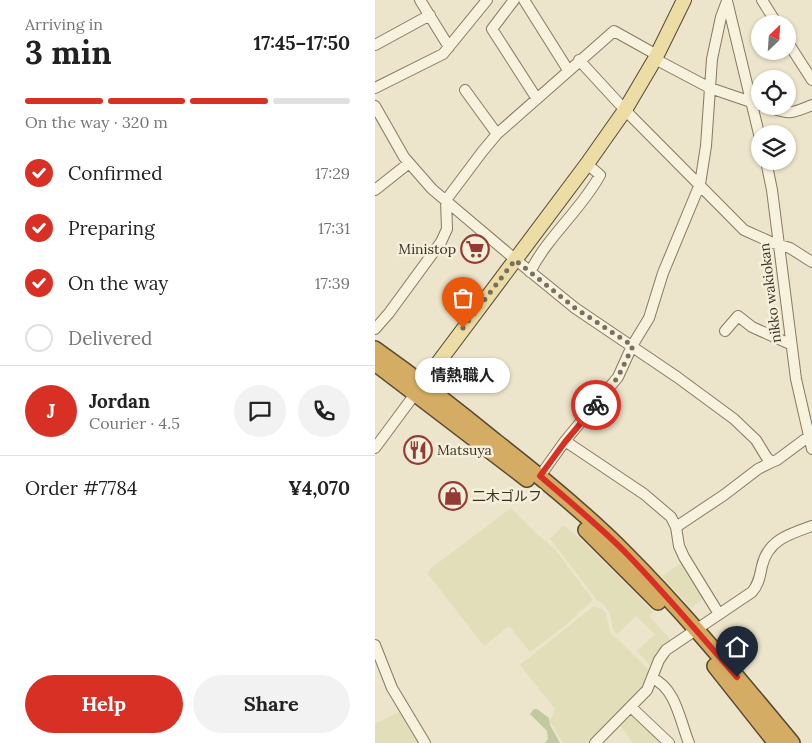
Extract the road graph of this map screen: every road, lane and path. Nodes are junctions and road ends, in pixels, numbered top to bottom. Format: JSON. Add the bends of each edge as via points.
{"nodes":[{"id":1,"x":420,"y":0,"type":"edge"},
{"id":2,"x":487,"y":0,"type":"edge"},
{"id":3,"x":514,"y":0,"type":"edge"},
{"id":4,"x":524,"y":0,"type":"edge"},
{"id":5,"x":684,"y":0,"type":"edge"},
{"id":6,"x":727,"y":0,"type":"edge"},
{"id":7,"x":762,"y":0,"type":"edge"},
{"id":8,"x":430,"y":15,"type":"junction"},
{"id":9,"x":771,"y":15,"type":"edge"},
{"id":10,"x":375,"y":45,"type":"edge"},
{"id":11,"x":449,"y":47,"type":"junction"},
{"id":12,"x":796,"y":55,"type":"edge"},
{"id":13,"x":656,"y":57,"type":"junction"},
{"id":14,"x":579,"y":60,"type":"junction"},
{"id":15,"x":568,"y":70,"type":"junction"},
{"id":16,"x":812,"y":80,"type":"edge"},
{"id":17,"x":751,"y":85,"type":"edge"},
{"id":18,"x":375,"y":88,"type":"edge"},
{"id":19,"x":710,"y":88,"type":"junction"},
{"id":20,"x":465,"y":90,"type":"dead end"},
{"id":21,"x":537,"y":99,"type":"junction"},
{"id":22,"x":751,"y":101,"type":"edge"},
{"id":23,"x":812,"y":104,"type":"edge"},
{"id":24,"x":375,"y":106,"type":"edge"},
{"id":25,"x":625,"y":110,"type":"junction"},
{"id":26,"x":796,"y":112,"type":"edge"},
{"id":27,"x":497,"y":134,"type":"junction"},
{"id":28,"x":409,"y":163,"type":"junction"},
{"id":29,"x":587,"y":164,"type":"junction"},
{"id":30,"x":767,"y":170,"type":"edge"},
{"id":31,"x":700,"y":184,"type":"junction"},
{"id":32,"x":375,"y":190,"type":"edge"},
{"id":33,"x":446,"y":200,"type":"junction"},
{"id":34,"x":778,"y":245,"type":"junction"},
{"id":35,"x":515,"y":260,"type":"junction"},
{"id":36,"x":812,"y":262,"type":"edge"},
{"id":37,"x":530,"y":272,"type":"junction"},
{"id":38,"x":375,"y":329,"type":"edge"},
{"id":39,"x":725,"y":331,"type":"dead end"},
{"id":40,"x":790,"y":344,"type":"junction"},
{"id":41,"x":633,"y":346,"type":"junction"},
{"id":42,"x":375,"y":349,"type":"edge"},
{"id":43,"x":375,"y":363,"type":"edge"},
{"id":44,"x":419,"y":388,"type":"junction"},
{"id":45,"x":810,"y":435,"type":"edge"},
{"id":46,"x":565,"y":442,"type":"junction"},
{"id":47,"x":375,"y":448,"type":"edge"},
{"id":48,"x":812,"y":449,"type":"edge"},
{"id":49,"x":772,"y":462,"type":"junction"},
{"id":50,"x":540,"y":476,"type":"junction"},
{"id":51,"x":812,"y":526,"type":"edge"},
{"id":52,"x":676,"y":527,"type":"junction"},
{"id":53,"x":719,"y":614,"type":"junction"},
{"id":54,"x":691,"y":632,"type":"junction"},
{"id":55,"x":375,"y":645,"type":"edge"},
{"id":56,"x":653,"y":678,"type":"junction"},
{"id":57,"x":631,"y":707,"type":"junction"},
{"id":58,"x":425,"y":743,"type":"edge"},
{"id":59,"x":595,"y":743,"type":"edge"},
{"id":60,"x":669,"y":743,"type":"edge"},
{"id":61,"x":689,"y":743,"type":"edge"},
{"id":62,"x":777,"y":743,"type":"edge"},
{"id":63,"x":792,"y":743,"type":"edge"}],
"edges":[{"from":1,"to":8,"type":"street"},
{"from":2,"to":11,"type":"street"},
{"from":3,"to":21,"type":"street","via":[[492,29]]},
{"from":4,"to":15,"type":"street"},
{"from":5,"to":13,"type":"main road"},
{"from":6,"to":17,"type":"street"},
{"from":6,"to":19,"type":"street","via":[[712,59]]},
{"from":7,"to":9,"type":"street"},
{"from":8,"to":10,"type":"street"},
{"from":8,"to":11,"type":"street"},
{"from":11,"to":18,"type":"street","via":[[443,54]]},
{"from":12,"to":16,"type":"street"},
{"from":13,"to":14,"type":"street","via":[[614,31]]},
{"from":13,"to":19,"type":"street"},
{"from":13,"to":25,"type":"main road"},
{"from":14,"to":15,"type":"street"},
{"from":14,"to":25,"type":"street"},
{"from":15,"to":21,"type":"street"},
{"from":19,"to":22,"type":"street"},
{"from":19,"to":31,"type":"street"},
{"from":20,"to":27,"type":"street"},
{"from":21,"to":27,"type":"street"},
{"from":23,"to":26,"type":"street"},
{"from":24,"to":28,"type":"street"},
{"from":25,"to":29,"type":"main road"},
{"from":25,"to":31,"type":"street"},
{"from":27,"to":33,"type":"street"},
{"from":28,"to":32,"type":"street"},
{"from":28,"to":33,"type":"street"},
{"from":29,"to":35,"type":"main road"},
{"from":29,"to":37,"type":"street","via":[[600,175]]},
{"from":30,"to":34,"type":"street","name":"nikko wakiokan"},
{"from":31,"to":34,"type":"street","via":[[744,230]]},
{"from":31,"to":41,"type":"street","via":[[663,273],[649,318]]},
{"from":33,"to":35,"type":"street"},
{"from":33,"to":38,"type":"street","via":[[447,229],[441,242]]},
{"from":34,"to":36,"type":"street","via":[[790,248]]},
{"from":34,"to":40,"type":"street","name":"nikko wakiokan"},
{"from":35,"to":37,"type":"street"},
{"from":35,"to":44,"type":"main road"},
{"from":37,"to":41,"type":"street","via":[[575,308]]},
{"from":39,"to":40,"type":"street","via":[[738,316],[752,328]]},
{"from":40,"to":45,"type":"street","name":"nikko wakiokan"},
{"from":41,"to":46,"type":"street","via":[[618,377]]},
{"from":41,"to":49,"type":"street","via":[[734,419],[756,440]]},
{"from":42,"to":44,"type":"highway"},
{"from":43,"to":44,"type":"highway"},
{"from":44,"to":47,"type":"street"},
{"from":44,"to":50,"type":"highway"},
{"from":44,"to":54,"type":"highway","via":[[579,522]]},
{"from":45,"to":48,"type":"street","name":"nikko wakiokan"},
{"from":45,"to":49,"type":"street"},
{"from":46,"to":50,"type":"street"},
{"from":46,"to":52,"type":"street","via":[[644,494],[671,517]]},
{"from":49,"to":52,"type":"street"},
{"from":50,"to":54,"type":"highway","via":[[625,553]]},
{"from":51,"to":53,"type":"street","via":[[773,544],[766,552],[756,588]]},
{"from":52,"to":53,"type":"street","via":[[683,557]]},
{"from":53,"to":54,"type":"street"},
{"from":54,"to":56,"type":"street","via":[[663,654]]},
{"from":54,"to":62,"type":"highway","via":[[714,666]]},
{"from":54,"to":63,"type":"highway"},
{"from":55,"to":58,"type":"street","via":[[392,688]]},
{"from":56,"to":57,"type":"street"},
{"from":56,"to":61,"type":"street","via":[[668,690]]},
{"from":57,"to":59,"type":"street"},
{"from":57,"to":60,"type":"street"}]}
